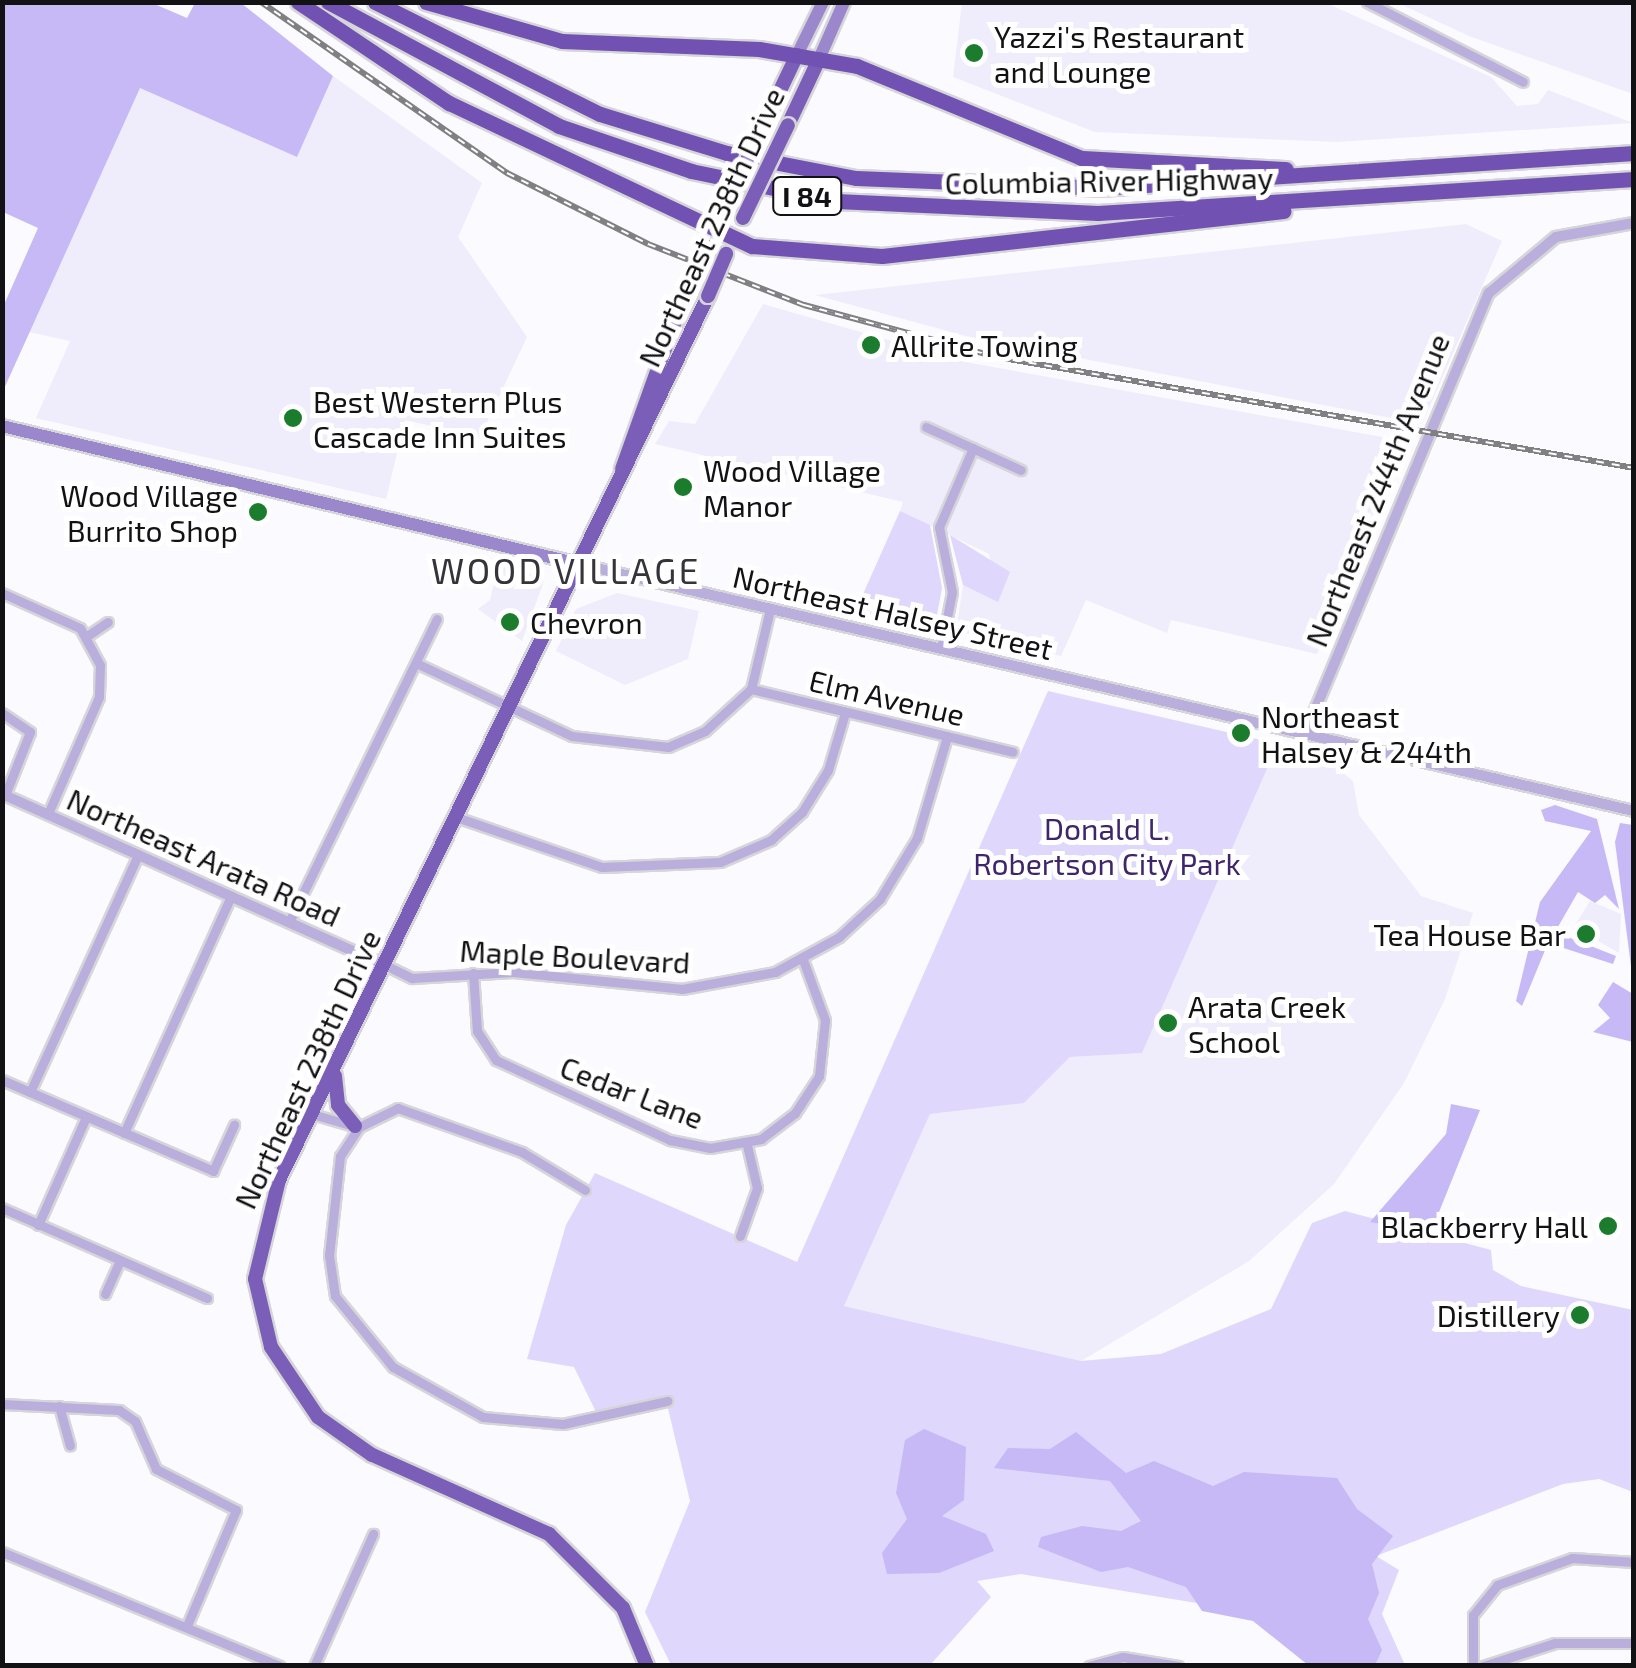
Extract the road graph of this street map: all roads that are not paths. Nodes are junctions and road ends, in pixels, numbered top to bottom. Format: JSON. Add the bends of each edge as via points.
{"nodes":[{"id":1,"x":298,"y":2,"type":"edge"},
{"id":2,"x":328,"y":2,"type":"edge"},
{"id":3,"x":375,"y":2,"type":"edge"},
{"id":4,"x":426,"y":2,"type":"edge"},
{"id":5,"x":823,"y":2,"type":"edge"},
{"id":6,"x":844,"y":2,"type":"edge"},
{"id":7,"x":1367,"y":2,"type":"edge"},
{"id":8,"x":797,"y":55,"type":"junction"},
{"id":9,"x":819,"y":59,"type":"junction"},
{"id":10,"x":1523,"y":82,"type":"dead end"},
{"id":11,"x":1634,"y":153,"type":"edge"},
{"id":12,"x":1335,"y":174,"type":"junction"},
{"id":13,"x":1634,"y":179,"type":"edge"},
{"id":14,"x":1326,"y":201,"type":"junction"},
{"id":15,"x":1634,"y":223,"type":"edge"},
{"id":16,"x":710,"y":238,"type":"junction"},
{"id":17,"x":730,"y":246,"type":"junction"},
{"id":18,"x":2,"y":426,"type":"edge"},
{"id":19,"x":926,"y":427,"type":"dead end"},
{"id":20,"x":974,"y":448,"type":"junction"},
{"id":21,"x":622,"y":469,"type":"junction"},
{"id":22,"x":1021,"y":470,"type":"dead end"},
{"id":23,"x":579,"y":564,"type":"junction"},
{"id":24,"x":2,"y":593,"type":"edge"},
{"id":25,"x":770,"y":609,"type":"junction"},
{"id":26,"x":437,"y":619,"type":"dead end"},
{"id":27,"x":108,"y":622,"type":"dead end"},
{"id":28,"x":87,"y":636,"type":"junction"},
{"id":29,"x":940,"y":649,"type":"junction"},
{"id":30,"x":416,"y":663,"type":"junction"},
{"id":31,"x":750,"y":688,"type":"junction"},
{"id":32,"x":509,"y":708,"type":"junction"},
{"id":33,"x":2,"y":713,"type":"edge"},
{"id":34,"x":845,"y":713,"type":"junction"},
{"id":35,"x":1305,"y":734,"type":"junction"},
{"id":36,"x":947,"y":737,"type":"junction"},
{"id":37,"x":1013,"y":752,"type":"dead end"},
{"id":38,"x":4,"y":794,"type":"edge"},
{"id":39,"x":1634,"y":811,"type":"edge"},
{"id":40,"x":48,"y":814,"type":"junction"},
{"id":41,"x":456,"y":817,"type":"junction"},
{"id":42,"x":138,"y":855,"type":"junction"},
{"id":43,"x":231,"y":896,"type":"junction"},
{"id":44,"x":289,"y":922,"type":"junction"},
{"id":45,"x":803,"y":960,"type":"junction"},
{"id":46,"x":385,"y":965,"type":"junction"},
{"id":47,"x":473,"y":973,"type":"junction"},
{"id":48,"x":336,"y":1066,"type":"junction"},
{"id":49,"x":2,"y":1080,"type":"edge"},
{"id":50,"x":30,"y":1092,"type":"junction"},
{"id":51,"x":312,"y":1114,"type":"junction"},
{"id":52,"x":86,"y":1116,"type":"junction"},
{"id":53,"x":234,"y":1125,"type":"dead end"},
{"id":54,"x":357,"y":1127,"type":"junction"},
{"id":55,"x":124,"y":1134,"type":"junction"},
{"id":56,"x":747,"y":1145,"type":"junction"},
{"id":57,"x":585,"y":1190,"type":"dead end"},
{"id":58,"x":3,"y":1210,"type":"edge"},
{"id":59,"x":38,"y":1225,"type":"junction"},
{"id":60,"x":740,"y":1236,"type":"dead end"},
{"id":61,"x":120,"y":1261,"type":"junction"},
{"id":62,"x":105,"y":1294,"type":"dead end"},
{"id":63,"x":207,"y":1298,"type":"dead end"},
{"id":64,"x":667,"y":1401,"type":"dead end"},
{"id":65,"x":2,"y":1404,"type":"edge"},
{"id":66,"x":59,"y":1406,"type":"junction"},
{"id":67,"x":70,"y":1446,"type":"dead end"},
{"id":68,"x":373,"y":1534,"type":"dead end"},
{"id":69,"x":2,"y":1552,"type":"edge"},
{"id":70,"x":1634,"y":1562,"type":"edge"},
{"id":71,"x":188,"y":1623,"type":"junction"},
{"id":72,"x":1634,"y":1643,"type":"edge"},
{"id":73,"x":280,"y":1666,"type":"edge"},
{"id":74,"x":314,"y":1666,"type":"edge"},
{"id":75,"x":647,"y":1666,"type":"edge"},
{"id":76,"x":1089,"y":1666,"type":"edge"},
{"id":77,"x":1178,"y":1666,"type":"edge"},
{"id":78,"x":1473,"y":1666,"type":"edge"},
{"id":79,"x":1483,"y":1666,"type":"edge"}],
"edges":[{"from":1,"to":16,"type":"highway","via":[[449,103]]},
{"from":2,"to":14,"type":"highway","name":"Columbia River Highway","number":"I 84","via":[[530,114],[769,190],[980,214]]},
{"from":3,"to":12,"type":"highway","name":"Columbia River Highway","number":"I 84","via":[[585,108],[783,166],[1018,189]]},
{"from":4,"to":8,"type":"highway","via":[[562,41]]},
{"from":5,"to":8,"type":"main road","name":"Northeast 238th Drive"},
{"from":6,"to":9,"type":"main road","name":"Northeast 238th Drive"},
{"from":7,"to":10,"type":"street"},
{"from":8,"to":9,"type":"highway"},
{"from":8,"to":16,"type":"highway","name":"Northeast 238th Drive","bridge":true},
{"from":9,"to":12,"type":"highway","via":[[890,76],[1060,154]]},
{"from":9,"to":17,"type":"highway","name":"Northeast 238th Drive","bridge":true},
{"from":11,"to":12,"type":"highway","name":"Columbia River Highway","number":"I 84"},
{"from":13,"to":14,"type":"highway","name":"Columbia River Highway","number":"I 84"},
{"from":14,"to":17,"type":"highway","via":[[1264,216],[899,255]]},
{"from":15,"to":35,"type":"street","name":"Northeast 244th Avenue","via":[[1556,236],[1506,271],[1436,408]]},
{"from":16,"to":17,"type":"highway"},
{"from":16,"to":21,"type":"highway","name":"Northeast 238th Drive","bridge":true},
{"from":17,"to":21,"type":"highway","name":"Northeast 238th Drive","bridge":true},
{"from":18,"to":23,"type":"main road","name":"Northeast Halsey Street"},
{"from":19,"to":20,"type":"street"},
{"from":20,"to":22,"type":"street"},
{"from":20,"to":29,"type":"street","via":[[939,527],[952,592]]},
{"from":21,"to":23,"type":"highway","name":"Northeast 238th Drive"},
{"from":23,"to":25,"type":"street","name":"Northeast Halsey Street"},
{"from":23,"to":32,"type":"highway","name":"Northeast 238th Drive"},
{"from":24,"to":28,"type":"street"},
{"from":25,"to":29,"type":"street","name":"Northeast Halsey Street"},
{"from":25,"to":31,"type":"street"},
{"from":26,"to":30,"type":"street"},
{"from":27,"to":28,"type":"street"},
{"from":28,"to":40,"type":"street","via":[[99,698]]},
{"from":29,"to":35,"type":"street","name":"Northeast Halsey Street"},
{"from":30,"to":32,"type":"street"},
{"from":30,"to":44,"type":"street"},
{"from":31,"to":32,"type":"street","via":[[705,731],[656,749],[572,736]]},
{"from":31,"to":34,"type":"street","name":"Elm Avenue"},
{"from":32,"to":41,"type":"highway","name":"Northeast 238th Drive"},
{"from":33,"to":38,"type":"street","via":[[30,732]]},
{"from":34,"to":36,"type":"street","name":"Elm Avenue"},
{"from":34,"to":41,"type":"street","via":[[828,770],[802,812],[771,840],[720,862],[602,867]]},
{"from":35,"to":39,"type":"street","name":"Northeast Halsey Street"},
{"from":36,"to":37,"type":"street","name":"Elm Avenue"},
{"from":36,"to":45,"type":"street","name":"Maple Boulevard","via":[[917,838],[895,877],[855,924]]},
{"from":38,"to":40,"type":"street","name":"Northeast Arata Road"},
{"from":40,"to":42,"type":"street","name":"Northeast Arata Road"},
{"from":41,"to":46,"type":"highway","name":"Northeast 238th Drive"},
{"from":42,"to":43,"type":"street","name":"Northeast Arata Road"},
{"from":42,"to":50,"type":"street"},
{"from":43,"to":44,"type":"street","name":"Northeast Arata Road"},
{"from":43,"to":55,"type":"street"},
{"from":44,"to":46,"type":"street","name":"Northeast Arata Road"},
{"from":45,"to":47,"type":"street","name":"Maple Boulevard","via":[[754,979],[682,989]]},
{"from":45,"to":56,"type":"street","via":[[825,1020],[819,1076],[795,1113]]},
{"from":46,"to":47,"type":"street","name":"Maple Boulevard","via":[[424,976]]},
{"from":46,"to":48,"type":"highway","name":"Northeast 238th Drive"},
{"from":47,"to":56,"type":"street","name":"Cedar Lane","via":[[476,1031],[506,1067],[680,1143]]},
{"from":48,"to":51,"type":"highway","name":"Northeast 238th Drive"},
{"from":48,"to":54,"type":"highway","via":[[334,1096]]},
{"from":49,"to":50,"type":"street"},
{"from":50,"to":52,"type":"street"},
{"from":51,"to":54,"type":"street"},
{"from":51,"to":75,"type":"highway","name":"Northeast 238th Drive","via":[[272,1197],[256,1280],[286,1377],[352,1444],[549,1534],[623,1608]]},
{"from":52,"to":55,"type":"street"},
{"from":52,"to":59,"type":"street"},
{"from":53,"to":55,"type":"street","via":[[213,1171]]},
{"from":54,"to":57,"type":"street","via":[[398,1108],[428,1113]]},
{"from":54,"to":64,"type":"street","via":[[340,1156],[329,1268],[342,1308],[376,1352],[434,1397],[502,1421],[563,1424]]},
{"from":56,"to":60,"type":"street","via":[[757,1188]]},
{"from":58,"to":59,"type":"street"},
{"from":59,"to":61,"type":"street"},
{"from":61,"to":62,"type":"street"},
{"from":61,"to":63,"type":"street"},
{"from":65,"to":66,"type":"street"},
{"from":66,"to":67,"type":"street"},
{"from":66,"to":71,"type":"street","via":[[130,1416],[156,1469],[236,1510]]},
{"from":68,"to":74,"type":"street"},
{"from":69,"to":71,"type":"street","via":[[124,1606]]},
{"from":70,"to":78,"type":"street","via":[[1572,1558],[1497,1586],[1473,1615]]},
{"from":71,"to":73,"type":"street"},
{"from":72,"to":79,"type":"street","via":[[1555,1643]]},
{"from":76,"to":77,"type":"street","via":[[1114,1658]]}]}
